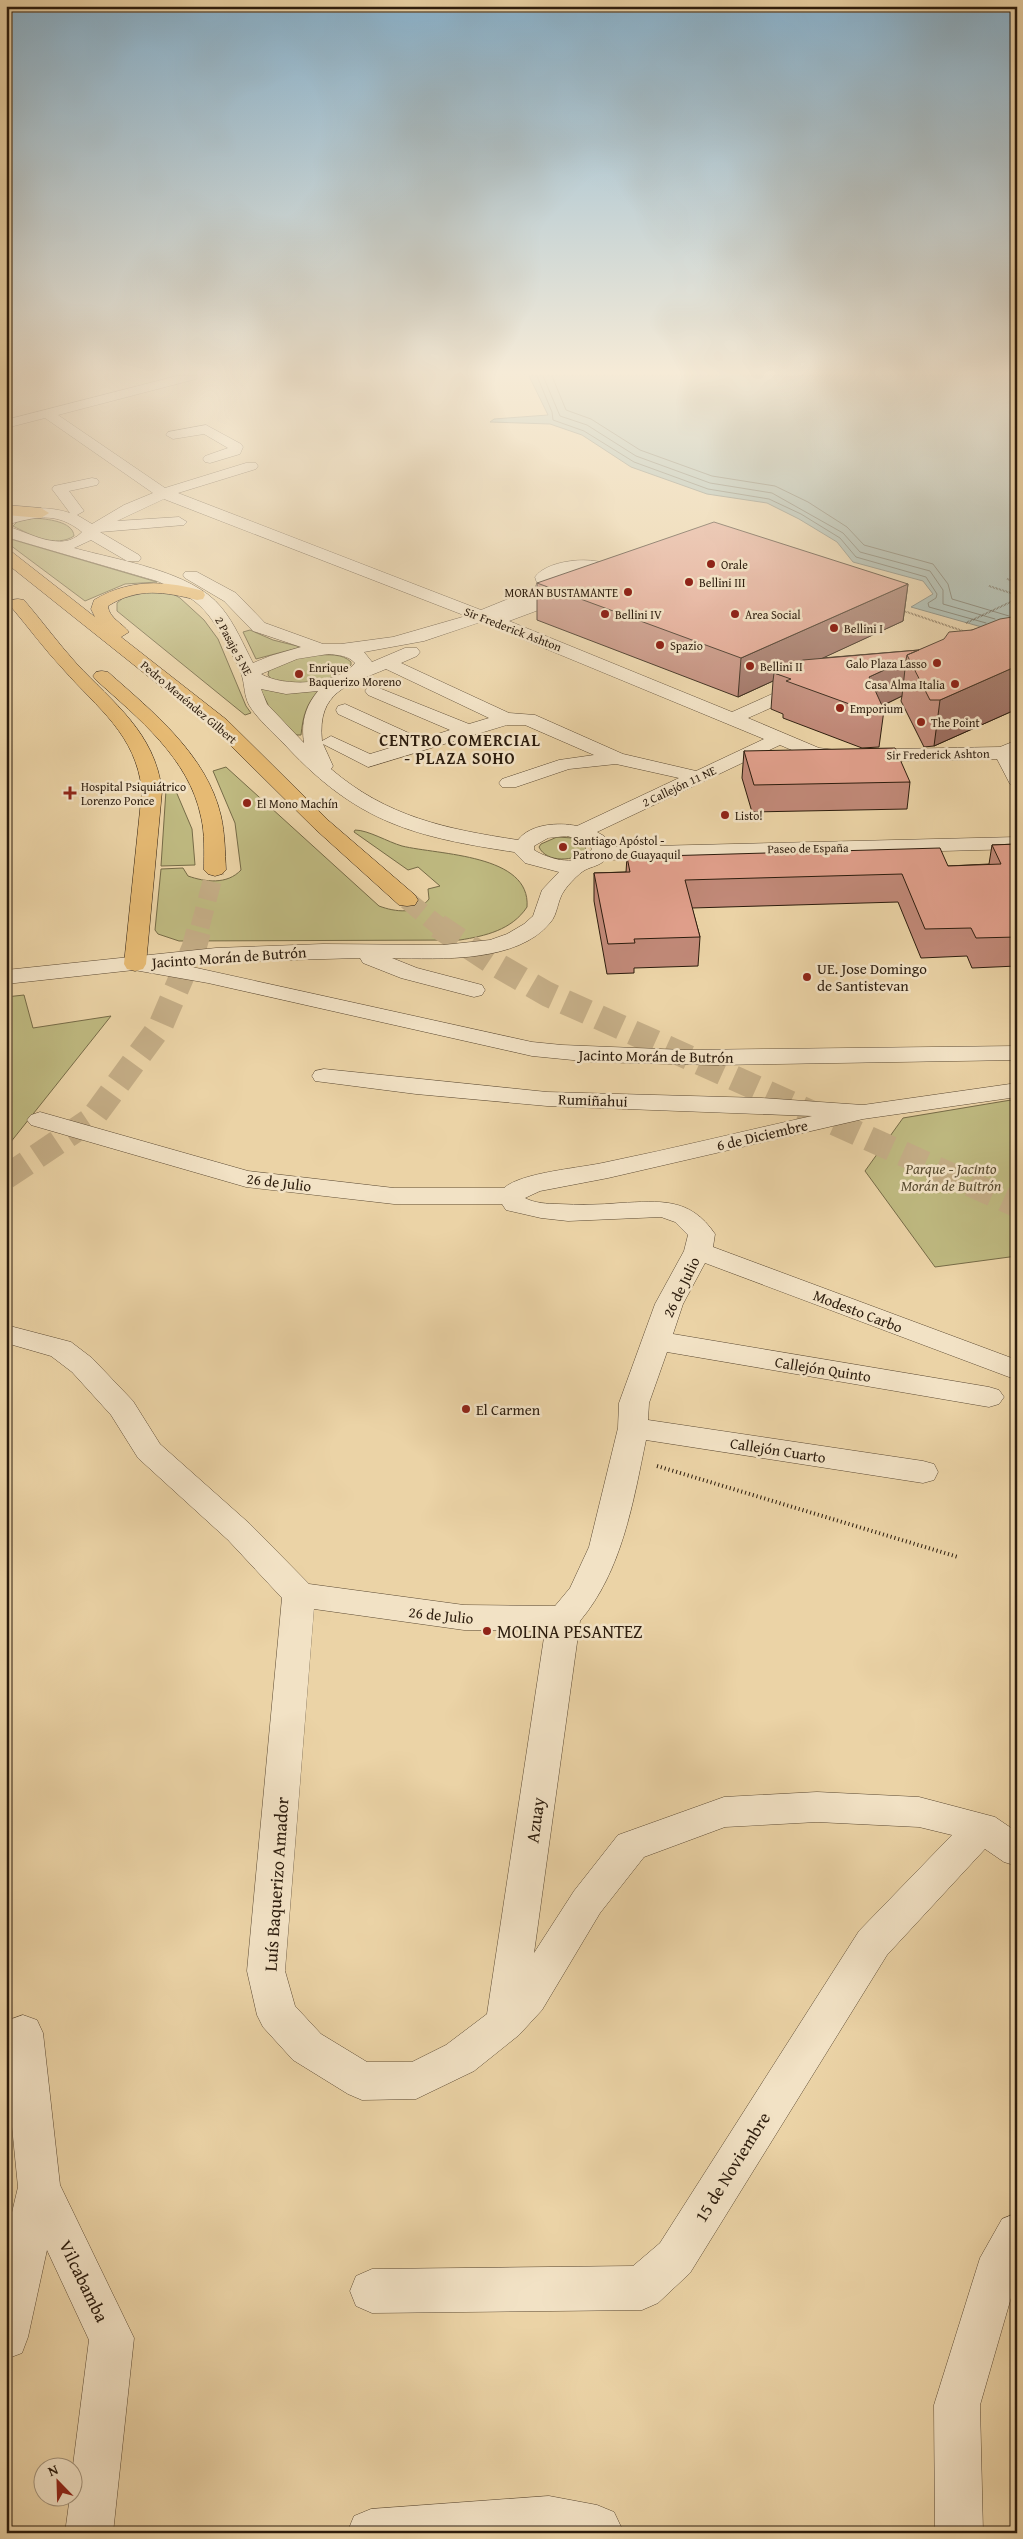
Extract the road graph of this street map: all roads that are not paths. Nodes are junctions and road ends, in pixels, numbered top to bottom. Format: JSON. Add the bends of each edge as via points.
{"nodes":[{"id":1,"x":67,"y":494,"type":"edge"},
{"id":2,"x":155,"y":494,"type":"edge"},
{"id":3,"x":156,"y":494,"type":"edge"},
{"id":4,"x":158,"y":494,"type":"edge"},
{"id":5,"x":88,"y":509,"type":"junction"},
{"id":6,"x":6,"y":510,"type":"edge"},
{"id":7,"x":43,"y":513,"type":"junction"},
{"id":8,"x":6,"y":520,"type":"edge"},
{"id":9,"x":179,"y":522,"type":"dead end"},
{"id":10,"x":6,"y":531,"type":"edge"},
{"id":11,"x":93,"y":531,"type":"junction"},
{"id":12,"x":46,"y":545,"type":"junction"},
{"id":13,"x":6,"y":555,"type":"edge"},
{"id":14,"x":623,"y":582,"type":"edge"},
{"id":15,"x":197,"y":595,"type":"junction"},
{"id":16,"x":12,"y":599,"type":"edge"},
{"id":17,"x":492,"y":621,"type":"junction"},
{"id":18,"x":453,"y":628,"type":"junction"},
{"id":19,"x":335,"y":650,"type":"junction"},
{"id":20,"x":135,"y":657,"type":"junction"},
{"id":21,"x":386,"y":662,"type":"junction"},
{"id":22,"x":353,"y":675,"type":"junction"},
{"id":23,"x":251,"y":676,"type":"junction"},
{"id":24,"x":821,"y":678,"type":"edge"},
{"id":25,"x":374,"y":691,"type":"dead end"},
{"id":26,"x":346,"y":710,"type":"dead end"},
{"id":27,"x":734,"y":718,"type":"junction"},
{"id":28,"x":506,"y":719,"type":"junction"},
{"id":29,"x":469,"y":732,"type":"junction"},
{"id":30,"x":779,"y":739,"type":"junction"},
{"id":31,"x":331,"y":742,"type":"dead end"},
{"id":32,"x":422,"y":746,"type":"junction"},
{"id":33,"x":1010,"y":750,"type":"edge"},
{"id":34,"x":617,"y":758,"type":"junction"},
{"id":35,"x":329,"y":776,"type":"junction"},
{"id":36,"x":698,"y":777,"type":"junction"},
{"id":37,"x":1017,"y":780,"type":"edge"},
{"id":38,"x":509,"y":783,"type":"dead end"},
{"id":39,"x":580,"y":832,"type":"junction"},
{"id":40,"x":1017,"y":844,"type":"edge"},
{"id":41,"x":524,"y":847,"type":"junction"},
{"id":42,"x":600,"y":854,"type":"junction"},
{"id":43,"x":578,"y":865,"type":"junction"},
{"id":44,"x":215,"y":870,"type":"tunnel mouth"},
{"id":45,"x":407,"y":900,"type":"tunnel mouth"},
{"id":46,"x":323,"y":951,"type":"junction"},
{"id":47,"x":356,"y":952,"type":"junction"},
{"id":48,"x":135,"y":964,"type":"junction"},
{"id":49,"x":6,"y":977,"type":"edge"},
{"id":50,"x":474,"y":990,"type":"dead end"},
{"id":51,"x":302,"y":996,"type":"junction"},
{"id":52,"x":1017,"y":1053,"type":"edge"},
{"id":53,"x":324,"y":1076,"type":"dead end"},
{"id":54,"x":1017,"y":1090,"type":"edge"},
{"id":55,"x":862,"y":1112,"type":"junction"},
{"id":56,"x":40,"y":1120,"type":"dead end"},
{"id":57,"x":511,"y":1196,"type":"junction"},
{"id":58,"x":698,"y":1251,"type":"junction"},
{"id":59,"x":6,"y":1334,"type":"edge"},
{"id":60,"x":657,"y":1341,"type":"junction"},
{"id":61,"x":1017,"y":1371,"type":"edge"},
{"id":62,"x":989,"y":1397,"type":"dead end"},
{"id":63,"x":633,"y":1428,"type":"junction"},
{"id":64,"x":923,"y":1472,"type":"dead end"},
{"id":65,"x":299,"y":1595,"type":"junction"},
{"id":66,"x":564,"y":1618,"type":"junction"},
{"id":67,"x":982,"y":1828,"type":"junction"},
{"id":68,"x":1017,"y":1851,"type":"edge"},
{"id":69,"x":505,"y":2023,"type":"junction"},
{"id":70,"x":23,"y":2033,"type":"dead end"},
{"id":71,"x":39,"y":2187,"type":"junction"},
{"id":72,"x":1017,"y":2234,"type":"edge"},
{"id":73,"x":372,"y":2290,"type":"dead end"},
{"id":74,"x":6,"y":2337,"type":"edge"},
{"id":75,"x":598,"y":2531,"type":"edge"},
{"id":76,"x":89,"y":2533,"type":"edge"},
{"id":77,"x":371,"y":2533,"type":"edge"},
{"id":78,"x":959,"y":2533,"type":"edge"}],
"edges":[{"from":1,"to":5,"type":"street"},
{"from":2,"to":5,"type":"street"},
{"from":3,"to":11,"type":"street","via":[[118,513]]},
{"from":4,"to":17,"type":"street","name":"Sir Frederick Ashton"},
{"from":5,"to":7,"type":"street"},
{"from":6,"to":7,"type":"main road"},
{"from":7,"to":8,"type":"street"},
{"from":7,"to":11,"type":"street","name":"2 Pasaje 5 NE","via":[[73,519]]},
{"from":9,"to":11,"type":"street"},
{"from":10,"to":12,"type":"street","name":"2 Pasaje 5 NE"},
{"from":11,"to":12,"type":"street","via":[[75,543]]},
{"from":11,"to":19,"type":"street","name":"2 Pasaje 5 NE","via":[[126,556],[212,585],[268,632]]},
{"from":12,"to":15,"type":"street","name":"2 Pasaje 5 NE","via":[[163,578]]},
{"from":13,"to":20,"type":"main road","name":"Pedro Menéndez Gilbert"},
{"from":14,"to":17,"type":"street"},
{"from":15,"to":20,"type":"main road","via":[[176,588],[144,587],[123,591],[100,604],[101,615],[117,628]]},
{"from":15,"to":23,"type":"street","name":"2 Pasaje 5 NE","via":[[214,609],[225,625]]},
{"from":16,"to":44,"type":"main road","via":[[155,724],[172,743],[199,782],[209,809],[214,834]]},
{"from":16,"to":48,"type":"main road","via":[[115,713],[141,746],[148,762],[152,791]]},
{"from":17,"to":17,"type":"street","via":[[611,578],[612,573],[593,565],[555,569],[543,577],[542,591]]},
{"from":17,"to":18,"type":"street"},
{"from":17,"to":27,"type":"street","name":"Sir Frederick Ashton"},
{"from":18,"to":19,"type":"street","via":[[404,642]]},
{"from":18,"to":21,"type":"street","via":[[418,650]]},
{"from":19,"to":22,"type":"street","name":"2 Pasaje 5 NE","via":[[351,652],[363,660],[363,666]]},
{"from":19,"to":23,"type":"street","via":[[289,654],[260,666]]},
{"from":20,"to":45,"type":"main road","name":"Pedro Menéndez Gilbert","via":[[220,724],[322,825]]},
{"from":21,"to":22,"type":"street"},
{"from":21,"to":28,"type":"street"},
{"from":22,"to":23,"type":"street","via":[[318,685],[286,688],[267,685]]},
{"from":22,"to":35,"type":"street","name":"2 Pasaje 5 NE","via":[[327,692],[314,711],[312,744]]},
{"from":23,"to":35,"type":"street","name":"2 Pasaje 5 NE","via":[[252,691],[259,706]]},
{"from":24,"to":27,"type":"street"},
{"from":25,"to":29,"type":"street"},
{"from":26,"to":32,"type":"street"},
{"from":27,"to":30,"type":"street","name":"Sir Frederick Ashton"},
{"from":28,"to":29,"type":"street"},
{"from":28,"to":34,"type":"street","via":[[528,719]]},
{"from":29,"to":32,"type":"street"},
{"from":30,"to":33,"type":"street","name":"Sir Frederick Ashton","via":[[815,753],[836,756]]},
{"from":30,"to":36,"type":"street","name":"2 Callejón 11 NE"},
{"from":31,"to":32,"type":"street","via":[[368,761]]},
{"from":33,"to":37,"type":"street"},
{"from":34,"to":36,"type":"street"},
{"from":34,"to":38,"type":"street","via":[[566,764]]},
{"from":35,"to":41,"type":"street","name":"2 Pasaje 5 NE","via":[[368,806],[399,820],[433,832]]},
{"from":36,"to":39,"type":"street","name":"2 Callejón 11 NE"},
{"from":39,"to":41,"type":"street","via":[[555,830],[543,833],[533,836]]},
{"from":39,"to":42,"type":"street","via":[[600,844]]},
{"from":40,"to":42,"type":"street","name":"Paseo de España"},
{"from":41,"to":43,"type":"street","via":[[525,853],[540,863]]},
{"from":42,"to":43,"type":"street"},
{"from":43,"to":47,"type":"street","name":"Jacinto Morán de Butrón","via":[[553,890],[543,918],[515,939],[468,951]]},
{"from":46,"to":47,"type":"street","name":"Jacinto Morán de Butrón"},
{"from":46,"to":48,"type":"street","name":"Jacinto Morán de Butrón","via":[[216,955]]},
{"from":46,"to":51,"type":"street","name":"Jacinto Morán de Butrón","via":[[300,960],[294,966],[291,974]]},
{"from":47,"to":50,"type":"street","via":[[409,972]]},
{"from":48,"to":49,"type":"street","name":"Jacinto Morán de Butrón"},
{"from":48,"to":51,"type":"street","name":"Jacinto Morán de Butrón"},
{"from":51,"to":52,"type":"street","name":"Jacinto Morán de Butrón","via":[[532,1049],[589,1056],[703,1058]]},
{"from":53,"to":55,"type":"street","name":"Rumiñahui","via":[[548,1099],[762,1105]]},
{"from":54,"to":55,"type":"street","name":"6 de Diciembre"},
{"from":55,"to":57,"type":"street","name":"6 de Diciembre","via":[[534,1184],[519,1189]]},
{"from":56,"to":57,"type":"street","name":"26 de Julio","via":[[246,1179],[394,1196]]},
{"from":57,"to":58,"type":"street","name":"26 de Julio","via":[[516,1204],[529,1209],[558,1212],[660,1208],[681,1214],[702,1234]]},
{"from":58,"to":60,"type":"street","name":"26 de Julio","via":[[670,1304]]},
{"from":58,"to":61,"type":"street","name":"Modesto Carbo"},
{"from":59,"to":65,"type":"street","via":[[61,1349],[82,1366],[122,1408],[149,1451],[226,1520]]},
{"from":60,"to":62,"type":"street","name":"Callejón Quinto"},
{"from":60,"to":63,"type":"street","name":"26 de Julio","via":[[634,1403]]},
{"from":63,"to":64,"type":"street","name":"Callejón Cuarto"},
{"from":63,"to":66,"type":"street","name":"26 de Julio","via":[[605,1548],[584,1594]]},
{"from":65,"to":66,"type":"street","name":"26 de Julio","via":[[436,1616],[520,1622]]},
{"from":65,"to":69,"type":"street","name":"Luís Baquerizo Amador","via":[[266,1971],[277,2015],[307,2047],[362,2081],[416,2080],[460,2058]]},
{"from":66,"to":69,"type":"street","name":"Azuay"},
{"from":67,"to":68,"type":"street","name":"Luís Baquerizo Amador"},
{"from":67,"to":69,"type":"street","name":"Luís Baquerizo Amador","via":[[918,1812],[817,1807],[724,1812],[631,1846],[587,1902],[528,1998]]},
{"from":67,"to":73,"type":"street","name":"15 de Noviembre","via":[[873,1943],[674,2258],[642,2288]]},
{"from":70,"to":71,"type":"street","name":"Vilcabamba"},
{"from":71,"to":74,"type":"street"},
{"from":71,"to":76,"type":"street","name":"Vilcabamba","via":[[112,2338]]},
{"from":72,"to":78,"type":"street","via":[[994,2273],[957,2405]]},
{"from":75,"to":77,"type":"street","via":[[549,2520]]}]}
